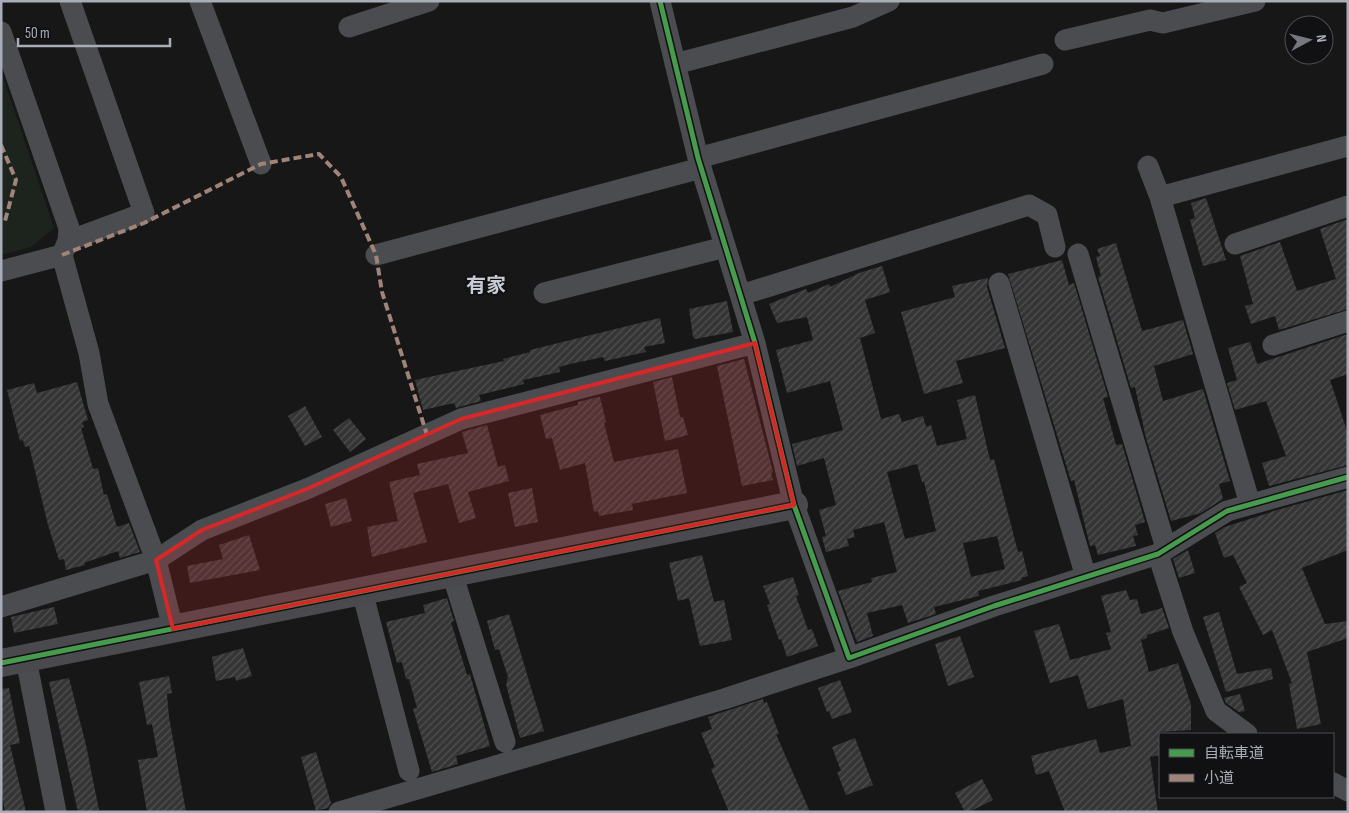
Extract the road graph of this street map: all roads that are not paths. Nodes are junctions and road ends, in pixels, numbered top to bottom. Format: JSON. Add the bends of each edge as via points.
{"nodes":[{"id":1,"x":70,"y":1,"type":"edge"},
{"id":2,"x":200,"y":1,"type":"edge"},
{"id":3,"x":429,"y":1,"type":"edge"},
{"id":4,"x":660,"y":1,"type":"edge"},
{"id":5,"x":889,"y":1,"type":"edge"},
{"id":6,"x":1256,"y":1,"type":"edge"},
{"id":7,"x":349,"y":28,"type":"dead end"},
{"id":8,"x":1,"y":32,"type":"edge"},
{"id":9,"x":1066,"y":40,"type":"dead end"},
{"id":10,"x":675,"y":64,"type":"junction"},
{"id":11,"x":1043,"y":64,"type":"dead end"},
{"id":12,"x":1348,"y":146,"type":"edge"},
{"id":13,"x":699,"y":163,"type":"junction"},
{"id":14,"x":260,"y":164,"type":"dead end"},
{"id":15,"x":1148,"y":166,"type":"dead end"},
{"id":16,"x":1160,"y":197,"type":"junction"},
{"id":17,"x":1348,"y":206,"type":"edge"},
{"id":18,"x":1234,"y":244,"type":"dead end"},
{"id":19,"x":725,"y":247,"type":"junction"},
{"id":20,"x":1055,"y":247,"type":"dead end"},
{"id":21,"x":65,"y":248,"type":"junction"},
{"id":22,"x":1078,"y":254,"type":"dead end"},
{"id":23,"x":376,"y":255,"type":"dead end"},
{"id":24,"x":1,"y":271,"type":"edge"},
{"id":25,"x":999,"y":283,"type":"dead end"},
{"id":26,"x":544,"y":294,"type":"dead end"},
{"id":27,"x":740,"y":295,"type":"junction"},
{"id":28,"x":1348,"y":321,"type":"edge"},
{"id":29,"x":755,"y":343,"type":"junction"},
{"id":30,"x":1273,"y":346,"type":"dead end"},
{"id":31,"x":1348,"y":477,"type":"edge"},
{"id":32,"x":1250,"y":504,"type":"junction"},
{"id":33,"x":794,"y":505,"type":"junction"},
{"id":34,"x":1162,"y":551,"type":"junction"},
{"id":35,"x":156,"y":560,"type":"junction"},
{"id":36,"x":452,"y":573,"type":"junction"},
{"id":37,"x":1086,"y":577,"type":"junction"},
{"id":38,"x":362,"y":591,"type":"junction"},
{"id":39,"x":1,"y":607,"type":"edge"},
{"id":40,"x":172,"y":629,"type":"junction"},
{"id":41,"x":849,"y":658,"type":"junction"},
{"id":42,"x":13,"y":661,"type":"edge"},
{"id":43,"x":1246,"y":733,"type":"edge"},
{"id":44,"x":504,"y":742,"type":"dead end"},
{"id":45,"x":409,"y":771,"type":"dead end"},
{"id":46,"x":1334,"y":783,"type":"edge"},
{"id":47,"x":1348,"y":791,"type":"edge"},
{"id":48,"x":56,"y":812,"type":"edge"},
{"id":49,"x":339,"y":812,"type":"edge"}],
"edges":[{"from":1,"to":21,"type":"street","via":[[144,212]]},
{"from":2,"to":14,"type":"street"},
{"from":3,"to":7,"type":"street"},
{"from":4,"to":10,"type":"street"},
{"from":5,"to":10,"type":"street","via":[[853,17]]},
{"from":6,"to":9,"type":"street","via":[[1163,23],[1150,20]]},
{"from":8,"to":21,"type":"street","via":[[69,228]]},
{"from":10,"to":13,"type":"street"},
{"from":11,"to":13,"type":"street"},
{"from":12,"to":16,"type":"street"},
{"from":13,"to":19,"type":"street"},
{"from":13,"to":23,"type":"street"},
{"from":15,"to":16,"type":"street"},
{"from":16,"to":32,"type":"street"},
{"from":17,"to":18,"type":"street"},
{"from":19,"to":26,"type":"street"},
{"from":19,"to":27,"type":"street"},
{"from":20,"to":27,"type":"street","via":[[1047,215],[1029,205]]},
{"from":21,"to":24,"type":"street"},
{"from":21,"to":35,"type":"street","via":[[98,404]]},
{"from":22,"to":34,"type":"street"},
{"from":25,"to":37,"type":"street"},
{"from":27,"to":29,"type":"street"},
{"from":28,"to":30,"type":"street"},
{"from":29,"to":33,"type":"street"},
{"from":29,"to":35,"type":"street","via":[[461,420],[309,488],[202,530]]},
{"from":31,"to":32,"type":"street"},
{"from":32,"to":34,"type":"street","via":[[1227,511]]},
{"from":33,"to":36,"type":"street"},
{"from":33,"to":41,"type":"street"},
{"from":34,"to":37,"type":"street"},
{"from":34,"to":43,"type":"street","via":[[1183,632],[1216,712]]},
{"from":35,"to":39,"type":"street"},
{"from":35,"to":40,"type":"street"},
{"from":36,"to":38,"type":"street"},
{"from":36,"to":44,"type":"street"},
{"from":37,"to":41,"type":"street"},
{"from":38,"to":40,"type":"street"},
{"from":38,"to":45,"type":"street"},
{"from":40,"to":42,"type":"street"},
{"from":41,"to":49,"type":"street","via":[[724,700]]},
{"from":42,"to":48,"type":"street"},
{"from":46,"to":47,"type":"street"}]}
